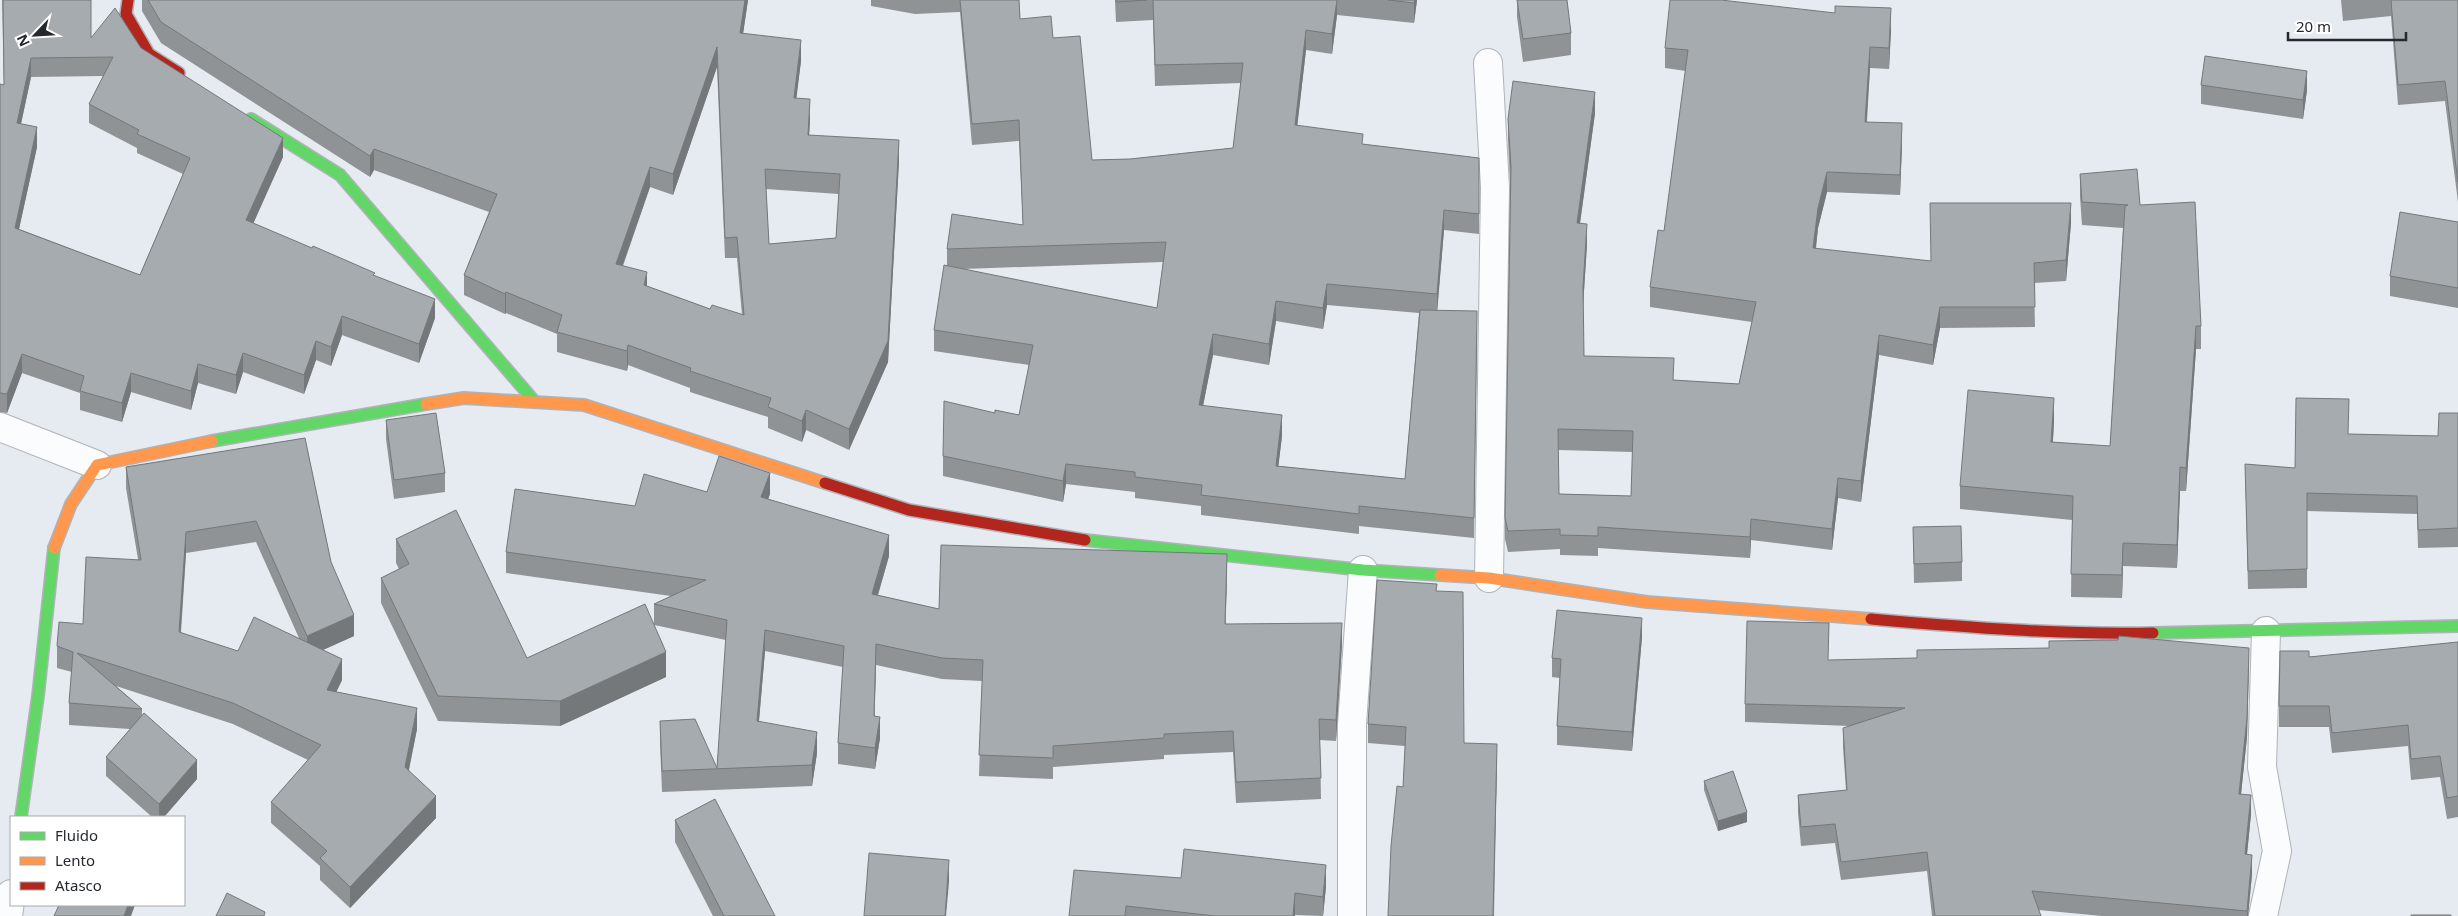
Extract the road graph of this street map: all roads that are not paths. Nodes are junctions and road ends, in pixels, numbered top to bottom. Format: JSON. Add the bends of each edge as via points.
{"nodes":[{"id":1,"x":128,"y":0,"type":"edge"},
{"id":2,"x":1488,"y":63,"type":"dead end"},
{"id":3,"x":190,"y":80,"type":"edge"},
{"id":4,"x":240,"y":112,"type":"edge"},
{"id":5,"x":534,"y":402,"type":"junction"},
{"id":6,"x":0,"y":427,"type":"edge"},
{"id":7,"x":97,"y":464,"type":"junction"},
{"id":8,"x":1364,"y":570,"type":"junction"},
{"id":9,"x":1489,"y":578,"type":"junction"},
{"id":10,"x":2458,"y":626,"type":"edge"},
{"id":11,"x":2266,"y":632,"type":"junction"},
{"id":12,"x":22,"y":816,"type":"edge"},
{"id":13,"x":10,"y":901,"type":"edge"},
{"id":14,"x":8,"y":916,"type":"edge"},
{"id":15,"x":1352,"y":916,"type":"edge"},
{"id":16,"x":2263,"y":916,"type":"edge"}],
"edges":[{"from":1,"to":3,"type":"street","via":[[126,14],[148,54]]},
{"from":2,"to":9,"type":"street","via":[[1495,187]]},
{"from":4,"to":5,"type":"street","via":[[340,175]]},
{"from":5,"to":7,"type":"street","via":[[464,398]]},
{"from":5,"to":8,"type":"street","via":[[584,405],[909,510],[1083,540]]},
{"from":6,"to":7,"type":"street"},
{"from":7,"to":12,"type":"street","via":[[71,504],[53,551]]},
{"from":8,"to":9,"type":"street"},
{"from":8,"to":15,"type":"street","via":[[1352,724]]},
{"from":9,"to":11,"type":"street","via":[[1647,602],[2032,632]]},
{"from":10,"to":11,"type":"street"},
{"from":11,"to":16,"type":"street","via":[[2262,767],[2277,851]]},
{"from":13,"to":14,"type":"street"}]}
